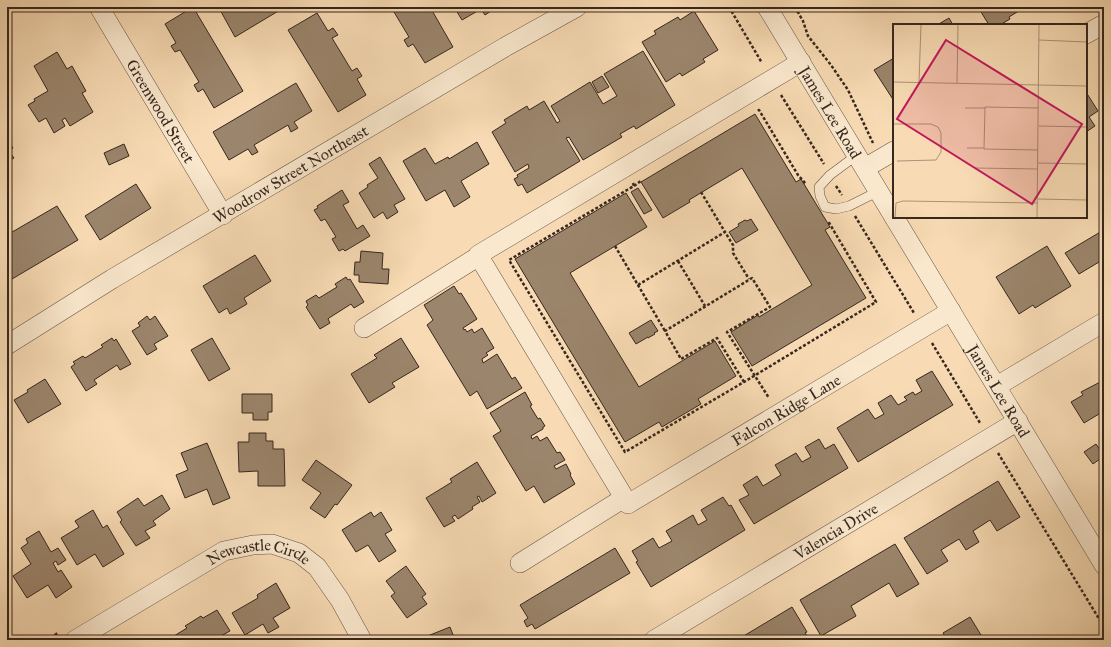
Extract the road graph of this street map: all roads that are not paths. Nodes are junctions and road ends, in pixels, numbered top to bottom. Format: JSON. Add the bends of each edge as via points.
{"nodes":[{"id":1,"x":99,"y":7,"type":"edge"},
{"id":2,"x":577,"y":7,"type":"edge"},
{"id":3,"x":767,"y":7,"type":"edge"},
{"id":4,"x":1104,"y":24,"type":"edge"},
{"id":5,"x":1087,"y":33,"type":"edge"},
{"id":6,"x":801,"y":62,"type":"junction"},
{"id":7,"x":874,"y":158,"type":"edge"},
{"id":8,"x":879,"y":191,"type":"junction"},
{"id":9,"x":223,"y":215,"type":"junction"},
{"id":10,"x":893,"y":215,"type":"edge"},
{"id":11,"x":895,"y":218,"type":"edge"},
{"id":12,"x":479,"y":256,"type":"junction"},
{"id":13,"x":951,"y":311,"type":"junction"},
{"id":14,"x":1104,"y":322,"type":"edge"},
{"id":15,"x":364,"y":328,"type":"dead end"},
{"id":16,"x":7,"y":345,"type":"edge"},
{"id":17,"x":997,"y":386,"type":"junction"},
{"id":18,"x":1018,"y":421,"type":"junction"},
{"id":19,"x":624,"y":498,"type":"junction"},
{"id":20,"x":520,"y":563,"type":"dead end"},
{"id":21,"x":1104,"y":565,"type":"edge"},
{"id":22,"x":67,"y":636,"type":"edge"},
{"id":23,"x":362,"y":640,"type":"edge"},
{"id":24,"x":654,"y":640,"type":"edge"}],
"edges":[{"from":1,"to":9,"type":"street","name":"Greenwood Street"},
{"from":2,"to":9,"type":"street","name":"Woodrow Street Northeast"},
{"from":3,"to":6,"type":"street","name":"James Lee Road"},
{"from":4,"to":5,"type":"street"},
{"from":6,"to":7,"type":"street","name":"James Lee Road"},
{"from":6,"to":12,"type":"street"},
{"from":7,"to":8,"type":"street","name":"James Lee Road"},
{"from":7,"to":8,"type":"lane","via":[[830,175],[819,187],[820,196],[825,207],[836,209]]},
{"from":8,"to":10,"type":"street","name":"James Lee Road"},
{"from":9,"to":16,"type":"street","name":"Woodrow Street Northeast","via":[[112,279]]},
{"from":11,"to":13,"type":"street","name":"James Lee Road"},
{"from":12,"to":15,"type":"street"},
{"from":12,"to":19,"type":"street"},
{"from":13,"to":17,"type":"street","name":"James Lee Road"},
{"from":13,"to":19,"type":"street","name":"Falcon Ridge Lane","via":[[628,504]]},
{"from":14,"to":17,"type":"street"},
{"from":17,"to":18,"type":"street","name":"James Lee Road"},
{"from":18,"to":21,"type":"street","name":"James Lee Road"},
{"from":18,"to":24,"type":"street","name":"Valencia Drive"},
{"from":19,"to":20,"type":"street","name":"Falcon Ridge Lane"},
{"from":22,"to":23,"type":"street","name":"Newcastle Circle","via":[[167,585],[224,551],[272,544],[299,553],[317,567],[340,600]]}]}
